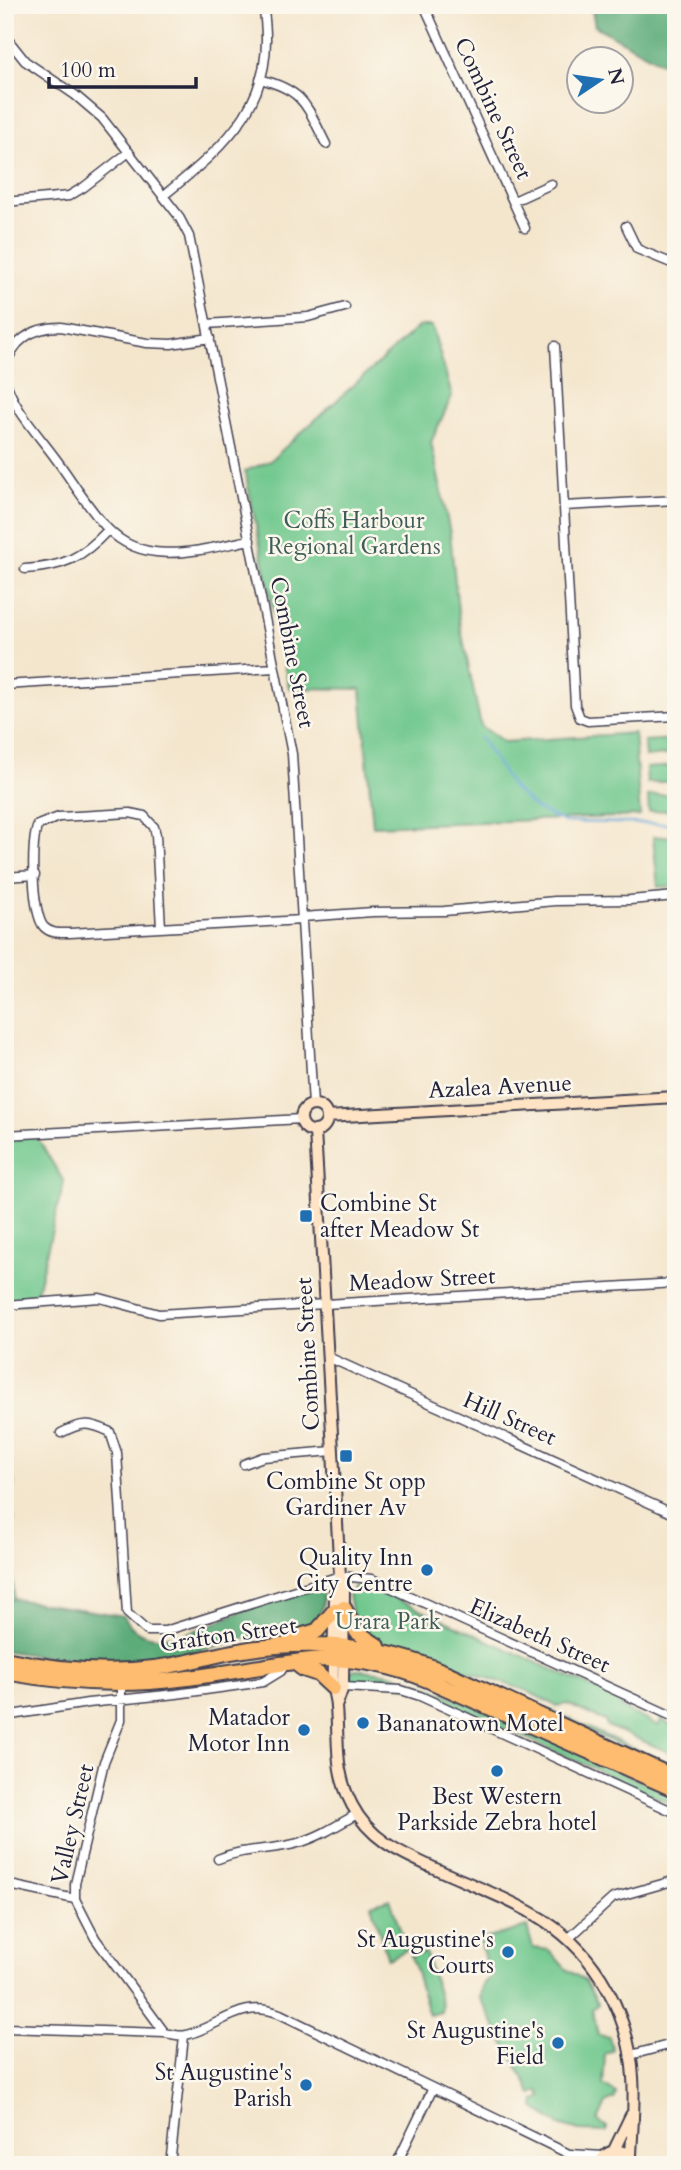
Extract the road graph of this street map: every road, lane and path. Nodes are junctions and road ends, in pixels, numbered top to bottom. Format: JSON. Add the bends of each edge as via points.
{"nodes":[{"id":1,"x":264,"y":5,"type":"edge"},
{"id":2,"x":424,"y":5,"type":"edge"},
{"id":3,"x":5,"y":36,"type":"edge"},
{"id":4,"x":260,"y":79,"type":"junction"},
{"id":5,"x":326,"y":144,"type":"dead end"},
{"id":6,"x":129,"y":152,"type":"junction"},
{"id":7,"x":551,"y":184,"type":"dead end"},
{"id":8,"x":163,"y":196,"type":"junction"},
{"id":9,"x":513,"y":201,"type":"junction"},
{"id":10,"x":5,"y":202,"type":"edge"},
{"id":11,"x":625,"y":226,"type":"dead end"},
{"id":12,"x":525,"y":228,"type":"dead end"},
{"id":13,"x":676,"y":265,"type":"edge"},
{"id":14,"x":345,"y":307,"type":"dead end"},
{"id":15,"x":207,"y":324,"type":"junction"},
{"id":16,"x":210,"y":338,"type":"junction"},
{"id":17,"x":555,"y":346,"type":"dead end"},
{"id":18,"x":5,"y":370,"type":"edge"},
{"id":19,"x":5,"y":378,"type":"edge"},
{"id":20,"x":676,"y":499,"type":"edge"},
{"id":21,"x":564,"y":506,"type":"junction"},
{"id":22,"x":108,"y":530,"type":"junction"},
{"id":23,"x":250,"y":540,"type":"junction"},
{"id":24,"x":25,"y":569,"type":"dead end"},
{"id":25,"x":275,"y":668,"type":"junction"},
{"id":26,"x":5,"y":685,"type":"edge"},
{"id":27,"x":676,"y":716,"type":"edge"},
{"id":28,"x":35,"y":875,"type":"junction"},
{"id":29,"x":5,"y":877,"type":"edge"},
{"id":30,"x":676,"y":896,"type":"edge"},
{"id":31,"x":302,"y":918,"type":"junction"},
{"id":32,"x":161,"y":928,"type":"junction"},
{"id":33,"x":676,"y":1097,"type":"edge"},
{"id":34,"x":313,"y":1105,"type":"junction"},
{"id":35,"x":327,"y":1117,"type":"junction"},
{"id":36,"x":302,"y":1119,"type":"junction"},
{"id":37,"x":315,"y":1131,"type":"junction"},
{"id":38,"x":5,"y":1135,"type":"edge"},
{"id":39,"x":676,"y":1283,"type":"edge"},
{"id":40,"x":325,"y":1304,"type":"junction"},
{"id":41,"x":5,"y":1305,"type":"edge"},
{"id":42,"x":328,"y":1357,"type":"junction"},
{"id":43,"x":61,"y":1433,"type":"dead end"},
{"id":44,"x":333,"y":1451,"type":"junction"},
{"id":45,"x":244,"y":1464,"type":"dead end"},
{"id":46,"x":676,"y":1515,"type":"edge"},
{"id":47,"x":340,"y":1576,"type":"junction"},
{"id":48,"x":340,"y":1609,"type":"junction"},
{"id":49,"x":235,"y":1651,"type":"junction"},
{"id":50,"x":385,"y":1651,"type":"junction"},
{"id":51,"x":339,"y":1652,"type":"junction"},
{"id":52,"x":5,"y":1658,"type":"edge"},
{"id":53,"x":291,"y":1666,"type":"junction"},
{"id":54,"x":5,"y":1672,"type":"edge"},
{"id":55,"x":121,"y":1683,"type":"junction"},
{"id":56,"x":338,"y":1688,"type":"junction"},
{"id":57,"x":121,"y":1699,"type":"junction"},
{"id":58,"x":5,"y":1716,"type":"edge"},
{"id":59,"x":676,"y":1718,"type":"edge"},
{"id":60,"x":676,"y":1778,"type":"edge"},
{"id":61,"x":676,"y":1790,"type":"edge"},
{"id":62,"x":676,"y":1813,"type":"edge"},
{"id":63,"x":357,"y":1814,"type":"junction"},
{"id":64,"x":218,"y":1860,"type":"dead end"},
{"id":65,"x":676,"y":1880,"type":"edge"},
{"id":66,"x":5,"y":1884,"type":"edge"},
{"id":67,"x":75,"y":1899,"type":"junction"},
{"id":68,"x":568,"y":1939,"type":"junction"},
{"id":69,"x":5,"y":2028,"type":"edge"},
{"id":70,"x":165,"y":2033,"type":"junction"},
{"id":71,"x":184,"y":2036,"type":"junction"},
{"id":72,"x":676,"y":2043,"type":"edge"},
{"id":73,"x":631,"y":2055,"type":"junction"},
{"id":74,"x":433,"y":2088,"type":"junction"},
{"id":75,"x":632,"y":2113,"type":"junction"},
{"id":76,"x":614,"y":2150,"type":"junction"},
{"id":77,"x":567,"y":2154,"type":"junction"},
{"id":78,"x":601,"y":2160,"type":"edge"},
{"id":79,"x":633,"y":2161,"type":"edge"},
{"id":80,"x":170,"y":2165,"type":"edge"},
{"id":81,"x":396,"y":2165,"type":"edge"},
{"id":82,"x":584,"y":2165,"type":"edge"}],
"edges":[{"from":1,"to":4,"type":"street","via":[[267,41]]},
{"from":2,"to":9,"type":"street","name":"Combine Street"},
{"from":3,"to":6,"type":"street","name":"Combine Street","via":[[25,61],[92,108]]},
{"from":4,"to":5,"type":"street","via":[[297,93]]},
{"from":4,"to":8,"type":"street","via":[[249,111],[227,141]]},
{"from":6,"to":8,"type":"street","name":"Combine Street"},
{"from":6,"to":10,"type":"street","via":[[69,196]]},
{"from":7,"to":9,"type":"street"},
{"from":8,"to":15,"type":"street","name":"Combine Street","via":[[189,236]]},
{"from":9,"to":12,"type":"street","name":"Combine Street"},
{"from":11,"to":13,"type":"street","via":[[637,250]]},
{"from":14,"to":15,"type":"street","via":[[308,317]]},
{"from":15,"to":16,"type":"street","name":"Combine Street"},
{"from":16,"to":18,"type":"street","via":[[147,343],[47,327],[32,332],[12,349]]},
{"from":16,"to":23,"type":"street","name":"Combine Street"},
{"from":17,"to":21,"type":"street"},
{"from":19,"to":22,"type":"street","via":[[13,399]]},
{"from":20,"to":21,"type":"street"},
{"from":21,"to":27,"type":"street","via":[[575,705],[580,718]]},
{"from":22,"to":23,"type":"street","via":[[132,546],[159,553]]},
{"from":22,"to":24,"type":"street","via":[[69,561]]},
{"from":23,"to":25,"type":"street","name":"Combine Street"},
{"from":25,"to":26,"type":"street"},
{"from":25,"to":31,"type":"street","name":"Combine Street","via":[[294,775]]},
{"from":28,"to":29,"type":"street"},
{"from":28,"to":32,"type":"street","via":[[38,914],[52,932]]},
{"from":28,"to":32,"type":"street","via":[[34,837],[44,821],[130,813],[144,816],[156,835]]},
{"from":30,"to":31,"type":"street"},
{"from":31,"to":32,"type":"street"},
{"from":31,"to":34,"type":"street","name":"Combine Street"},
{"from":33,"to":35,"type":"street","name":"Azalea Avenue"},
{"from":34,"to":35,"type":"street","via":[[322,1108]]},
{"from":34,"to":36,"type":"street","via":[[305,1109]]},
{"from":35,"to":37,"type":"street"},
{"from":36,"to":37,"type":"street"},
{"from":36,"to":38,"type":"street"},
{"from":37,"to":40,"type":"street","name":"Combine Street"},
{"from":39,"to":40,"type":"street","name":"Meadow Street"},
{"from":40,"to":41,"type":"street","name":"Meadow Street","via":[[159,1314],[100,1297]]},
{"from":40,"to":42,"type":"street","name":"Combine Street"},
{"from":42,"to":44,"type":"street","name":"Combine Street"},
{"from":42,"to":46,"type":"street","name":"Hill Street"},
{"from":43,"to":47,"type":"street","name":"Elizabeth Street","via":[[92,1424],[110,1432],[117,1453],[127,1613],[147,1631],[165,1631]]},
{"from":44,"to":45,"type":"street","via":[[263,1457]]},
{"from":44,"to":47,"type":"street","name":"Combine Street"},
{"from":47,"to":48,"type":"street","name":"Combine Street","via":[[335,1590]]},
{"from":47,"to":59,"type":"street","name":"Elizabeth Street","via":[[372,1579]]},
{"from":48,"to":49,"type":"highway","via":[[313,1633]]},
{"from":48,"to":50,"type":"highway","via":[[357,1632]]},
{"from":48,"to":51,"type":"street","name":"Combine Street"},
{"from":49,"to":51,"type":"highway","name":"Grafton Street"},
{"from":49,"to":52,"type":"highway","name":"Grafton Street","via":[[137,1669],[72,1669]]},
{"from":50,"to":51,"type":"highway","name":"Grafton Street"},
{"from":50,"to":60,"type":"highway","name":"Grafton Street","via":[[421,1661]]},
{"from":51,"to":53,"type":"highway","name":"Grafton Street"},
{"from":51,"to":56,"type":"street","name":"Combine Street"},
{"from":51,"to":61,"type":"highway","name":"Grafton Street","via":[[411,1673]]},
{"from":53,"to":55,"type":"highway","name":"Grafton Street"},
{"from":53,"to":56,"type":"highway","via":[[318,1674]]},
{"from":53,"to":57,"type":"street","name":"Grafton Street","via":[[263,1682]]},
{"from":54,"to":55,"type":"highway","name":"Grafton Street"},
{"from":55,"to":57,"type":"street","name":"Valley Street"},
{"from":56,"to":62,"type":"street","via":[[401,1690],[420,1696]]},
{"from":56,"to":63,"type":"street","name":"Combine Street","via":[[340,1775]]},
{"from":57,"to":58,"type":"street","name":"Grafton Street"},
{"from":57,"to":67,"type":"street","name":"Valley Street","via":[[121,1720],[104,1762]]},
{"from":63,"to":64,"type":"street","via":[[297,1843],[237,1852]]},
{"from":63,"to":68,"type":"street","name":"Combine Street","via":[[389,1847],[529,1912]]},
{"from":65,"to":68,"type":"street","via":[[613,1898]]},
{"from":66,"to":67,"type":"street"},
{"from":67,"to":70,"type":"street","name":"Valley Street","via":[[95,1938]]},
{"from":68,"to":73,"type":"street","name":"Combine Street","via":[[596,1969],[608,1991]]},
{"from":69,"to":70,"type":"street"},
{"from":70,"to":71,"type":"street"},
{"from":71,"to":74,"type":"street","via":[[246,2009],[262,2008]]},
{"from":71,"to":80,"type":"street"},
{"from":72,"to":73,"type":"street"},
{"from":73,"to":75,"type":"street","name":"Combine Street"},
{"from":74,"to":77,"type":"street"},
{"from":74,"to":81,"type":"street"},
{"from":75,"to":76,"type":"street"},
{"from":75,"to":79,"type":"street","name":"Combine Street"},
{"from":76,"to":78,"type":"street"},
{"from":76,"to":79,"type":"street"},
{"from":77,"to":78,"type":"street"},
{"from":77,"to":82,"type":"street"}]}
